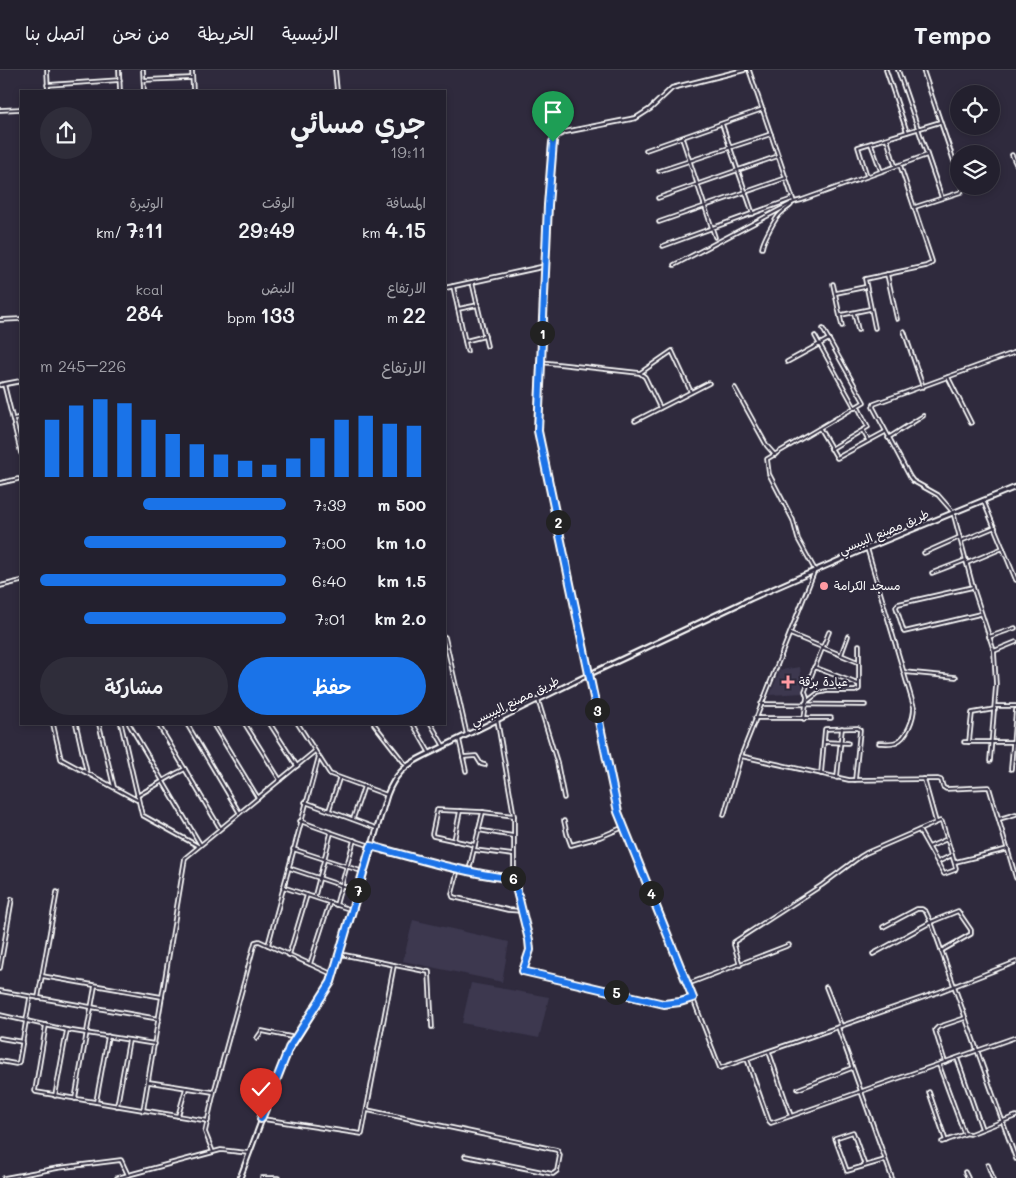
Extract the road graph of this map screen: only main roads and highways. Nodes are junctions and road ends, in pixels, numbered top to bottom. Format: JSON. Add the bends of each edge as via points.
{"nodes":[{"id":1,"x":1016,"y":487,"type":"edge"},
{"id":2,"x":240,"y":1178,"type":"edge"}],
"edges":[{"from":1,"to":2,"type":"main road","name":"طريق مصنع البيبسي","via":[[815,570],[590,674],[406,766],[394,778],[386,795],[334,975],[327,992],[283,1061]]}]}
